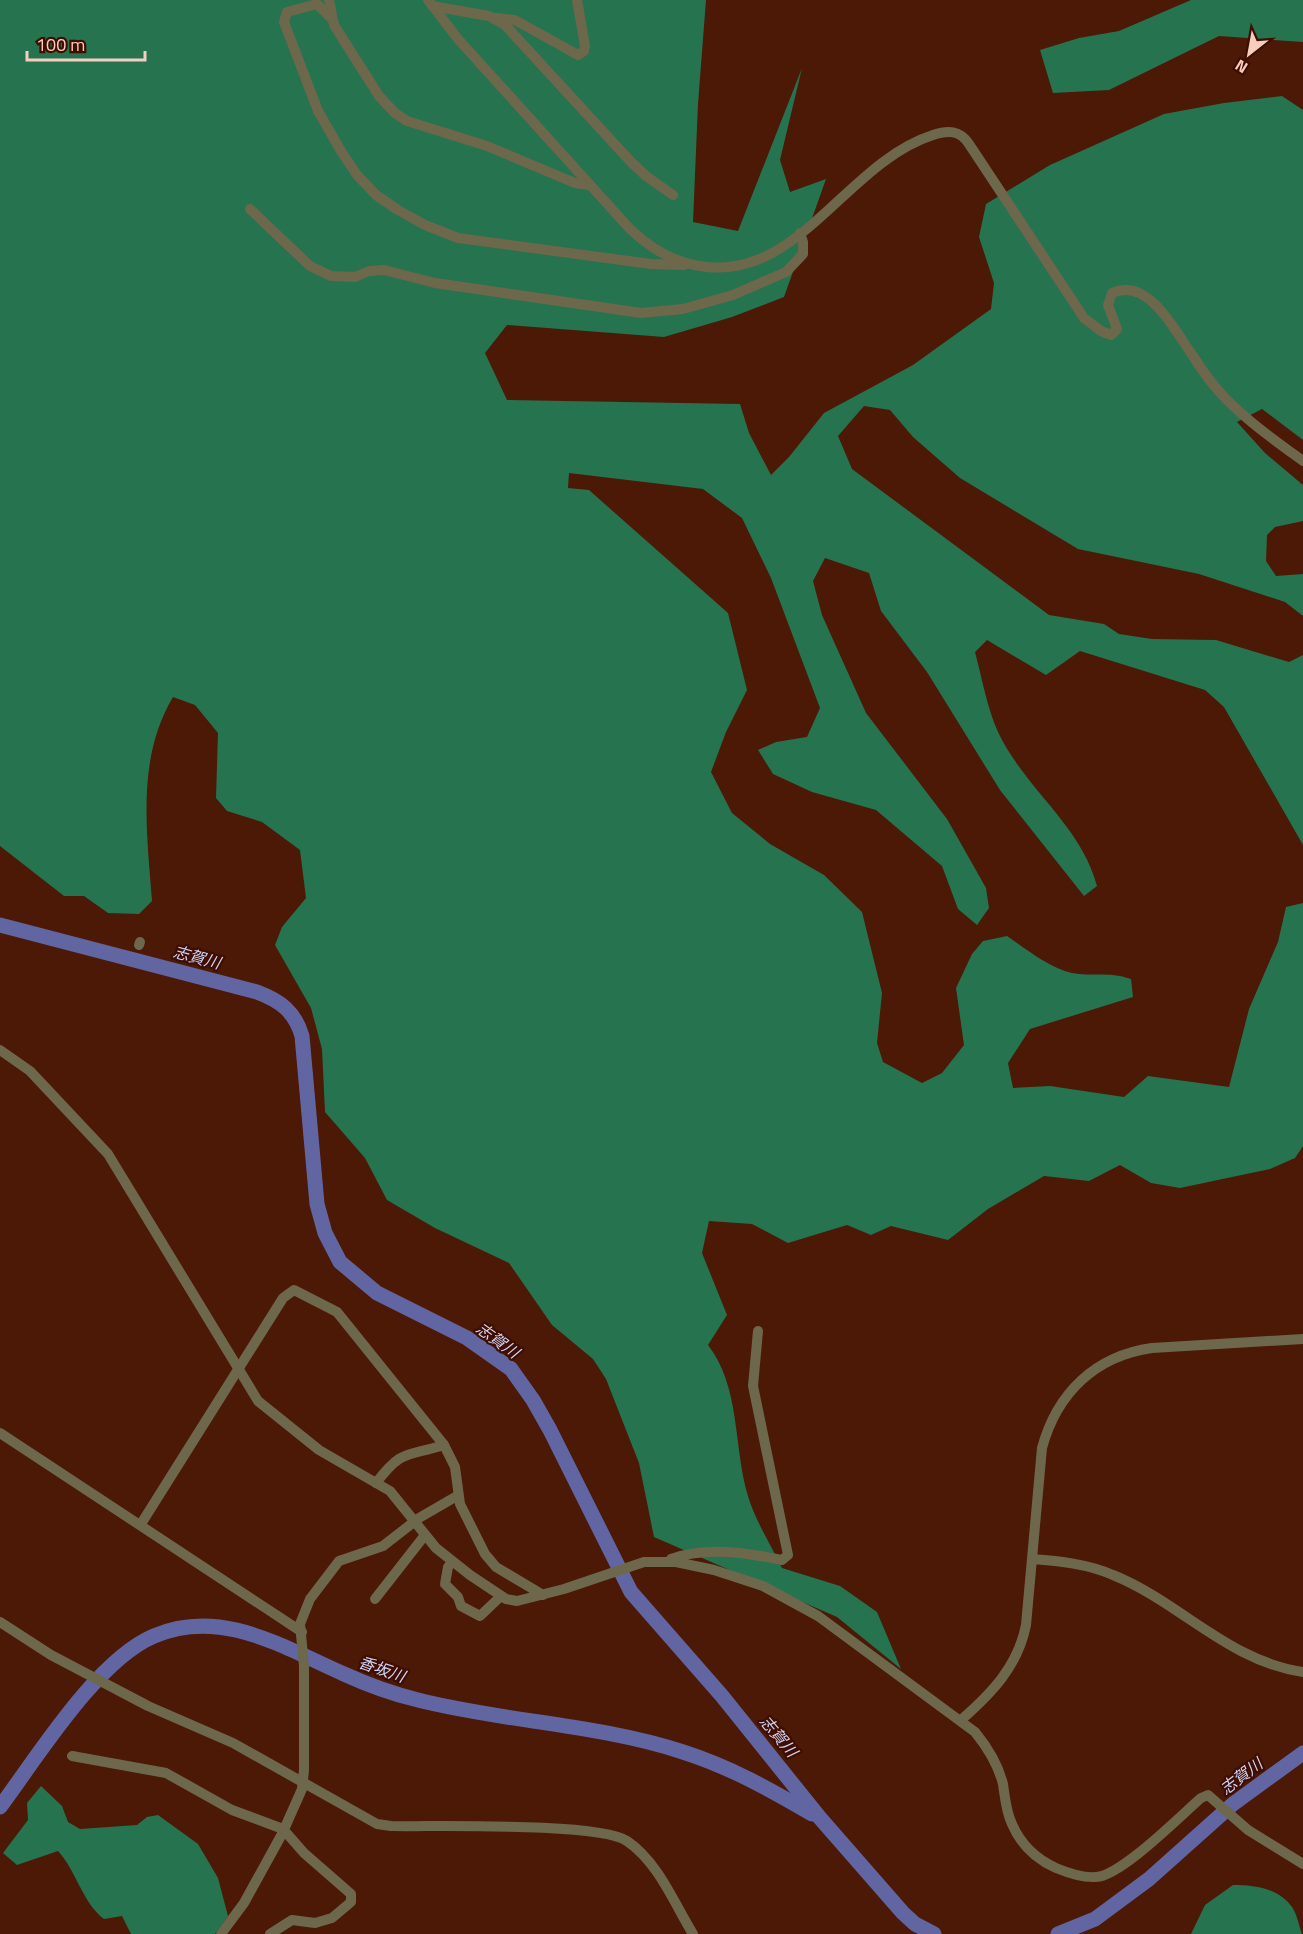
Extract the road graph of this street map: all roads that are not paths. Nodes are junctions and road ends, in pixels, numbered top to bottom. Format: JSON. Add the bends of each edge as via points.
{"nodes":[{"id":1,"x":329,"y":0,"type":"edge"},
{"id":2,"x":577,"y":0,"type":"edge"},
{"id":3,"x":430,"y":3,"type":"edge"},
{"id":4,"x":496,"y":18,"type":"junction"},
{"id":5,"x":332,"y":19,"type":"junction"},
{"id":6,"x":590,"y":185,"type":"junction"},
{"id":7,"x":674,"y":195,"type":"dead end"},
{"id":8,"x":250,"y":209,"type":"dead end"},
{"id":9,"x":800,"y":233,"type":"junction"},
{"id":10,"x":687,"y":263,"type":"junction"},
{"id":11,"x":1303,"y":461,"type":"edge"},
{"id":12,"x":0,"y":1050,"type":"edge"},
{"id":13,"x":758,"y":1331,"type":"dead end"},
{"id":14,"x":1303,"y":1339,"type":"edge"},
{"id":15,"x":238,"y":1371,"type":"junction"},
{"id":16,"x":0,"y":1433,"type":"edge"},
{"id":17,"x":444,"y":1445,"type":"junction"},
{"id":18,"x":376,"y":1483,"type":"junction"},
{"id":19,"x":457,"y":1496,"type":"junction"},
{"id":20,"x":416,"y":1523,"type":"junction"},
{"id":21,"x":141,"y":1524,"type":"junction"},
{"id":22,"x":425,"y":1535,"type":"junction"},
{"id":23,"x":1032,"y":1559,"type":"junction"},
{"id":24,"x":667,"y":1561,"type":"junction"},
{"id":25,"x":452,"y":1562,"type":"junction"},
{"id":26,"x":543,"y":1594,"type":"junction"},
{"id":27,"x":501,"y":1596,"type":"junction"},
{"id":28,"x":375,"y":1599,"type":"dead end"},
{"id":29,"x":0,"y":1622,"type":"edge"},
{"id":30,"x":302,"y":1634,"type":"junction"},
{"id":31,"x":1303,"y":1672,"type":"edge"},
{"id":32,"x":961,"y":1720,"type":"junction"},
{"id":33,"x":72,"y":1756,"type":"dead end"},
{"id":34,"x":303,"y":1782,"type":"junction"},
{"id":35,"x":283,"y":1828,"type":"junction"},
{"id":36,"x":1303,"y":1864,"type":"edge"},
{"id":37,"x":221,"y":1934,"type":"edge"},
{"id":38,"x":270,"y":1934,"type":"edge"},
{"id":39,"x":693,"y":1934,"type":"edge"}],
"edges":[{"from":1,"to":5,"type":"street"},
{"from":2,"to":4,"type":"street","via":[[585,46],[578,55],[515,20]]},
{"from":3,"to":4,"type":"street"},
{"from":3,"to":6,"type":"street"},
{"from":4,"to":7,"type":"street","via":[[516,34],[631,162]]},
{"from":5,"to":6,"type":"street","via":[[379,96],[394,113],[575,183]]},
{"from":5,"to":10,"type":"street","via":[[317,4],[292,9],[284,22],[318,111],[357,175],[386,203],[458,238],[651,264],[680,267]]},
{"from":6,"to":10,"type":"street","via":[[639,238],[659,253]]},
{"from":8,"to":9,"type":"street","via":[[310,266],[331,276],[355,277],[384,270],[435,284],[641,313],[683,309],[733,295],[786,272],[803,254]]},
{"from":9,"to":10,"type":"street","via":[[749,265],[722,269]]},
{"from":9,"to":11,"type":"street","via":[[889,155],[930,136],[960,134],[1084,318],[1111,335],[1117,329],[1108,304],[1112,293],[1126,290],[1146,298],[1172,324],[1226,398]]},
{"from":12,"to":15,"type":"street","via":[[30,1071],[108,1154]]},
{"from":13,"to":24,"type":"street","via":[[753,1386],[788,1555],[783,1560],[745,1553],[705,1553]]},
{"from":14,"to":23,"type":"street","via":[[1140,1350],[1117,1356],[1084,1376],[1059,1406],[1046,1435],[1040,1459]]},
{"from":15,"to":17,"type":"street","via":[[283,1298],[291,1291],[298,1292],[337,1312]]},
{"from":15,"to":18,"type":"street","via":[[258,1401],[276,1418]]},
{"from":15,"to":21,"type":"street"},
{"from":16,"to":21,"type":"street"},
{"from":17,"to":18,"type":"street","via":[[406,1453]]},
{"from":17,"to":19,"type":"street","via":[[455,1467]]},
{"from":18,"to":20,"type":"street","via":[[394,1495]]},
{"from":19,"to":20,"type":"street"},
{"from":19,"to":26,"type":"street","via":[[489,1561]]},
{"from":20,"to":22,"type":"street"},
{"from":20,"to":30,"type":"street","via":[[383,1545],[335,1565],[304,1611],[300,1620]]},
{"from":21,"to":30,"type":"street"},
{"from":22,"to":25,"type":"street"},
{"from":22,"to":28,"type":"street"},
{"from":23,"to":31,"type":"street","via":[[1114,1575],[1237,1650],[1270,1665]]},
{"from":23,"to":32,"type":"street","via":[[1026,1625],[1018,1653],[995,1687]]},
{"from":24,"to":26,"type":"street","via":[[628,1565]]},
{"from":24,"to":32,"type":"street","via":[[746,1580],[794,1602]]},
{"from":25,"to":27,"type":"street"},
{"from":25,"to":27,"type":"street","via":[[445,1584],[461,1606],[480,1616]]},
{"from":26,"to":27,"type":"street","via":[[517,1601]]},
{"from":29,"to":34,"type":"street","via":[[116,1690],[233,1743]]},
{"from":30,"to":34,"type":"street"},
{"from":32,"to":36,"type":"street","via":[[993,1756],[1017,1836],[1032,1853],[1062,1870],[1096,1877],[1109,1873],[1208,1795],[1238,1822]]},
{"from":33,"to":35,"type":"street","via":[[166,1773],[231,1810]]},
{"from":34,"to":35,"type":"street"},
{"from":34,"to":39,"type":"street","via":[[383,1826],[583,1830],[617,1836],[651,1865]]},
{"from":35,"to":37,"type":"street","via":[[244,1903]]},
{"from":35,"to":38,"type":"street","via":[[352,1898],[332,1918],[315,1923],[292,1920]]}]}
